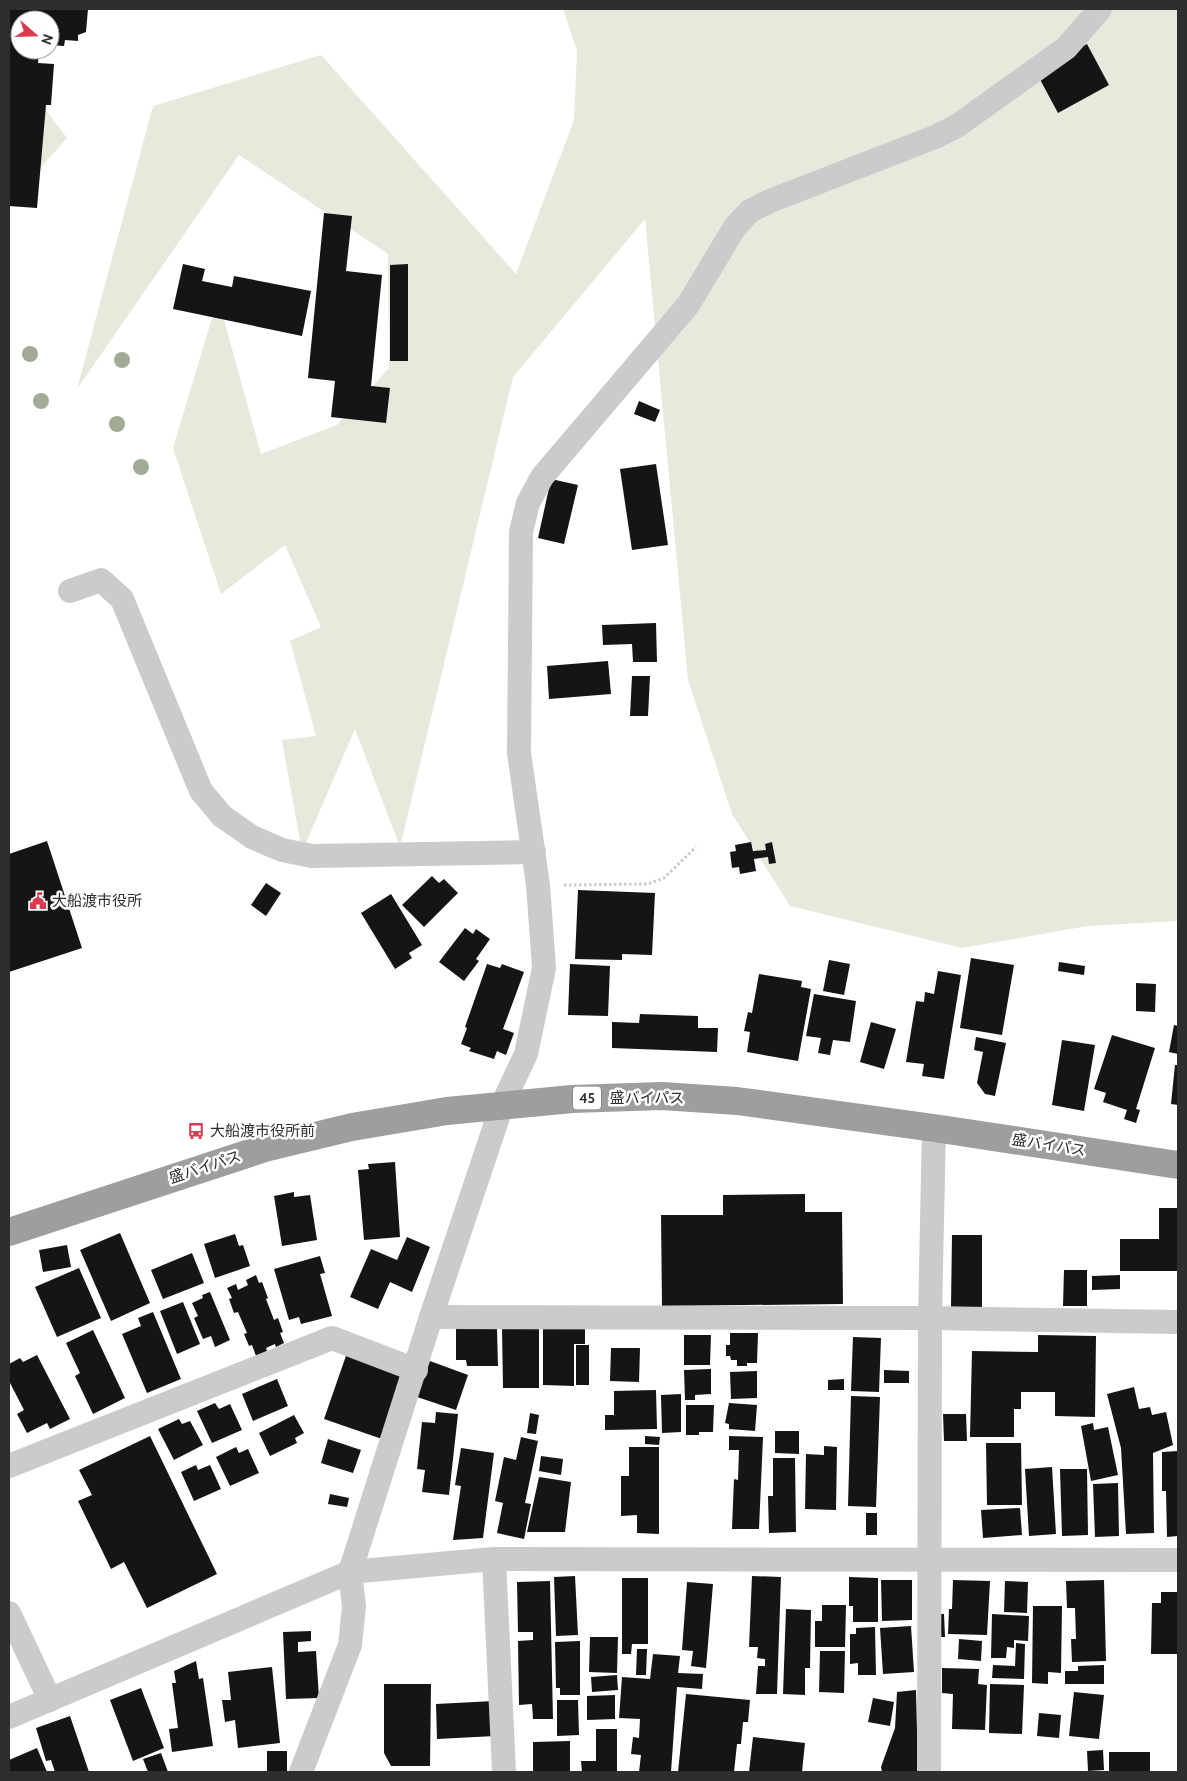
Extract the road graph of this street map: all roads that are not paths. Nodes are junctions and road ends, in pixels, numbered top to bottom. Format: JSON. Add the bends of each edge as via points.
{"nodes":[{"id":1,"x":1100,"y":9,"type":"edge"},
{"id":2,"x":70,"y":591,"type":"dead end"},
{"id":3,"x":534,"y":852,"type":"junction"},
{"id":4,"x":502,"y":1105,"type":"junction"},
{"id":5,"x":934,"y":1128,"type":"junction"},
{"id":6,"x":1178,"y":1165,"type":"edge"},
{"id":7,"x":9,"y":1232,"type":"edge"},
{"id":8,"x":431,"y":1317,"type":"junction"},
{"id":9,"x":930,"y":1318,"type":"junction"},
{"id":10,"x":1178,"y":1322,"type":"edge"},
{"id":11,"x":416,"y":1370,"type":"junction"},
{"id":12,"x":9,"y":1466,"type":"edge"},
{"id":13,"x":494,"y":1558,"type":"junction"},
{"id":14,"x":929,"y":1558,"type":"junction"},
{"id":15,"x":1178,"y":1560,"type":"edge"},
{"id":16,"x":350,"y":1572,"type":"junction"},
{"id":17,"x":9,"y":1613,"type":"edge"},
{"id":18,"x":50,"y":1700,"type":"junction"},
{"id":19,"x":9,"y":1717,"type":"edge"},
{"id":20,"x":301,"y":1772,"type":"edge"},
{"id":21,"x":504,"y":1772,"type":"edge"},
{"id":22,"x":929,"y":1772,"type":"edge"}],
"edges":[{"from":1,"to":3,"type":"street","via":[[1066,48],[957,126],[750,211],[735,227],[688,305],[542,477],[528,503],[521,532],[519,753]]},
{"from":2,"to":3,"type":"street","via":[[101,580],[122,599],[201,791],[222,816],[252,837],[282,850],[312,856]]},
{"from":3,"to":4,"type":"street","via":[[544,968],[526,1054]]},
{"from":4,"to":5,"type":"highway","name":"盛バイパス","number":"45","via":[[662,1096],[737,1102]]},
{"from":4,"to":7,"type":"highway","name":"盛バイパス","number":"45","via":[[352,1127],[266,1148]]},
{"from":4,"to":8,"type":"street"},
{"from":5,"to":6,"type":"highway","name":"盛バイパス","number":"45"},
{"from":5,"to":9,"type":"street"},
{"from":8,"to":9,"type":"street"},
{"from":8,"to":11,"type":"street"},
{"from":9,"to":10,"type":"street"},
{"from":9,"to":14,"type":"street"},
{"from":11,"to":12,"type":"street","via":[[332,1338]]},
{"from":11,"to":16,"type":"street"},
{"from":13,"to":14,"type":"street"},
{"from":13,"to":16,"type":"street"},
{"from":13,"to":21,"type":"street"},
{"from":14,"to":15,"type":"street"},
{"from":14,"to":22,"type":"street"},
{"from":16,"to":18,"type":"street"},
{"from":16,"to":20,"type":"street","via":[[354,1606],[350,1645]]},
{"from":17,"to":18,"type":"street"},
{"from":18,"to":19,"type":"street"}]}
